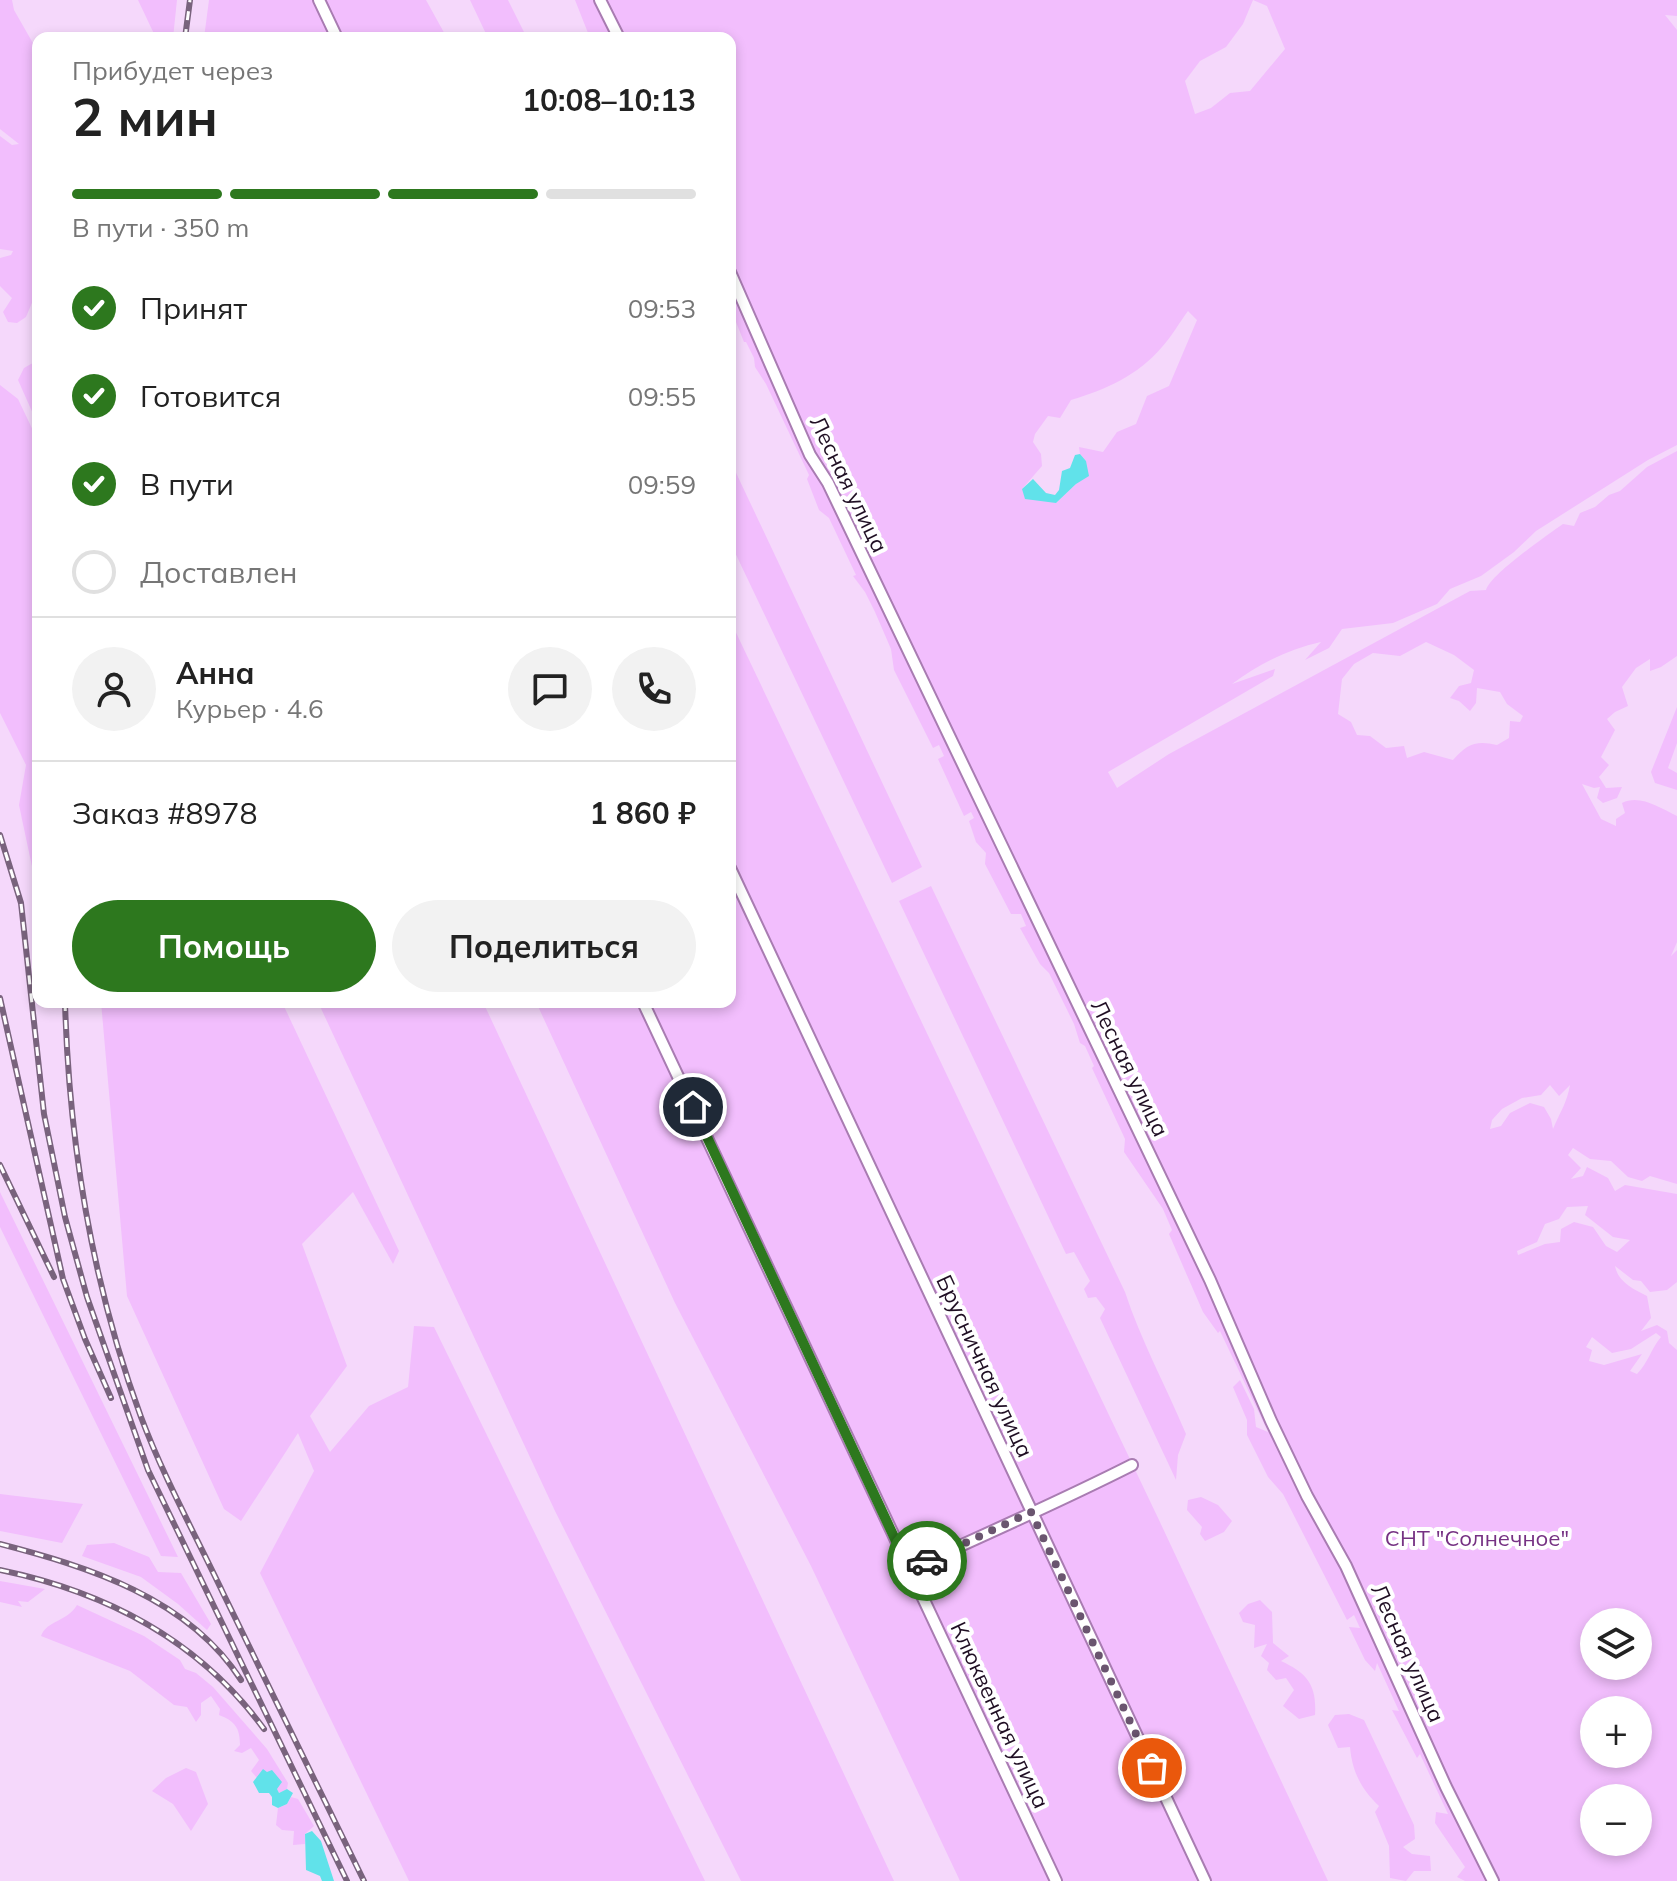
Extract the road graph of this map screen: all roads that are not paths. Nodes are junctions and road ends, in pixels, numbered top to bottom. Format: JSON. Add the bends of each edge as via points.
{"nodes":[{"id":1,"x":319,"y":0,"type":"edge"},
{"id":2,"x":600,"y":0,"type":"edge"},
{"id":3,"x":334,"y":32,"type":"edge"},
{"id":4,"x":616,"y":32,"type":"edge"},
{"id":5,"x":736,"y":286,"type":"edge"},
{"id":6,"x":736,"y":881,"type":"edge"},
{"id":7,"x":646,"y":1008,"type":"edge"},
{"id":8,"x":1132,"y":1465,"type":"dead end"},
{"id":9,"x":1031,"y":1512,"type":"junction"},
{"id":10,"x":909,"y":1569,"type":"junction"},
{"id":11,"x":1056,"y":1881,"type":"edge"},
{"id":12,"x":1205,"y":1881,"type":"edge"},
{"id":13,"x":1493,"y":1881,"type":"edge"}],
"edges":[{"from":1,"to":3,"type":"street"},
{"from":2,"to":4,"type":"street"},
{"from":5,"to":13,"type":"street","name":"Лесная улица","via":[[810,455],[828,483]]},
{"from":6,"to":9,"type":"street","name":"Брусничная улица"},
{"from":7,"to":10,"type":"street","name":"Клюквенная улица"},
{"from":8,"to":9,"type":"street"},
{"from":9,"to":10,"type":"street"},
{"from":9,"to":12,"type":"street","name":"Брусничная улица"},
{"from":10,"to":11,"type":"street","name":"Клюквенная улица"}]}
